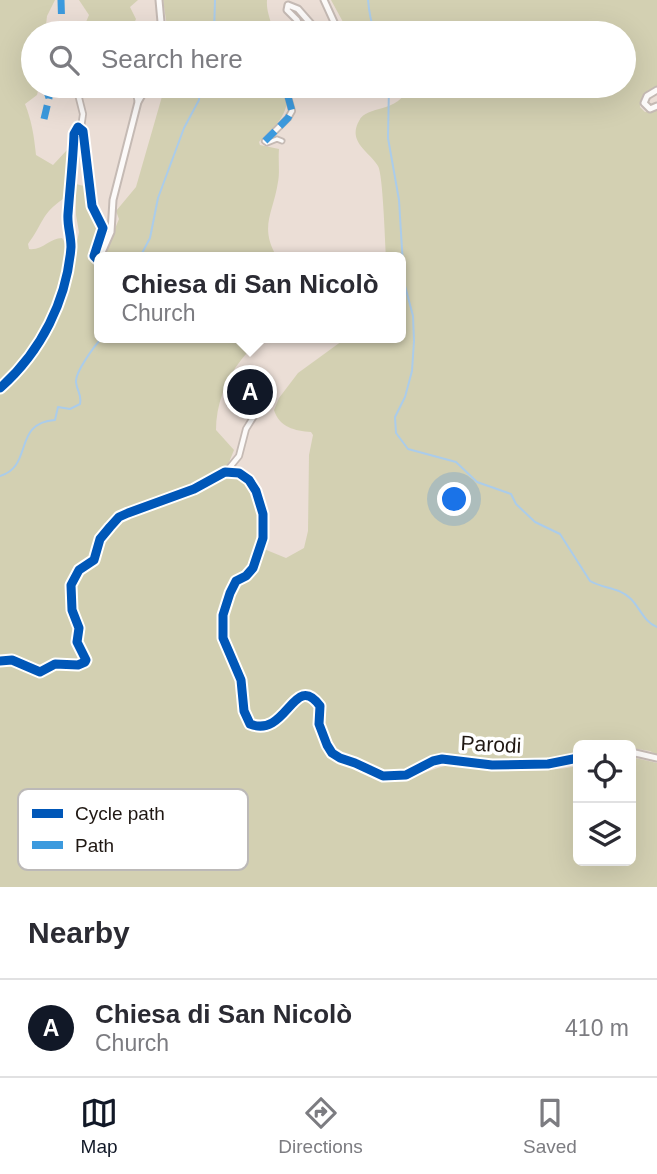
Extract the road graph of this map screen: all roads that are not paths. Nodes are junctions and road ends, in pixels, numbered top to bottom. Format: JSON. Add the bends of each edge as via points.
{"nodes":[{"id":1,"x":159,"y":0,"type":"edge"},
{"id":2,"x":324,"y":0,"type":"edge"},
{"id":3,"x":161,"y":21,"type":"edge"},
{"id":4,"x":297,"y":21,"type":"edge"},
{"id":5,"x":309,"y":21,"type":"edge"},
{"id":6,"x":334,"y":21,"type":"edge"},
{"id":7,"x":657,"y":90,"type":"edge"},
{"id":8,"x":79,"y":98,"type":"edge"},
{"id":9,"x":137,"y":98,"type":"edge"},
{"id":10,"x":140,"y":98,"type":"edge"},
{"id":11,"x":288,"y":98,"type":"edge"},
{"id":12,"x":138,"y":102,"type":"junction"},
{"id":13,"x":657,"y":106,"type":"edge"},
{"id":14,"x":81,"y":128,"type":"junction"},
{"id":15,"x":265,"y":141,"type":"joint"},
{"id":16,"x":282,"y":141,"type":"dead end"},
{"id":17,"x":95,"y":252,"type":"edge"},
{"id":18,"x":102,"y":252,"type":"edge"},
{"id":19,"x":0,"y":388,"type":"edge"},
{"id":20,"x":234,"y":396,"type":"dead end"},
{"id":21,"x":230,"y":471,"type":"junction"},
{"id":22,"x":0,"y":661,"type":"edge"},
{"id":23,"x":636,"y":753,"type":"edge"},
{"id":24,"x":657,"y":758,"type":"edge"},
{"id":25,"x":573,"y":759,"type":"edge"}],
"edges":[{"from":1,"to":3,"type":"street"},
{"from":2,"to":6,"type":"street"},
{"from":4,"to":5,"type":"street","via":[[288,5]]},
{"from":7,"to":13,"type":"street","via":[[644,103],[650,109]]},
{"from":8,"to":14,"type":"street"},
{"from":9,"to":12,"type":"street"},
{"from":10,"to":12,"type":"street"},
{"from":11,"to":15,"type":"street","via":[[292,111]]},
{"from":12,"to":18,"type":"street","via":[[117,180],[111,232]]},
{"from":14,"to":17,"type":"street","via":[[92,206],[103,228]]},
{"from":14,"to":19,"type":"street","via":[[74,131],[68,222],[71,245],[65,285],[43,336]]},
{"from":15,"to":16,"type":"street"},
{"from":20,"to":21,"type":"street","via":[[230,404],[239,412],[252,407],[270,389],[246,429]]},
{"from":21,"to":22,"type":"street","via":[[119,517],[100,539],[94,560],[79,570],[71,585],[85,663],[55,664],[40,672],[12,660]]},
{"from":21,"to":25,"type":"street","name":"Parodi","via":[[251,482],[263,514],[256,562],[236,581],[223,624],[224,643],[241,680],[250,724],[270,726],[294,699],[307,696],[320,706],[318,724],[335,755],[388,777],[407,775],[442,759],[492,765]]},
{"from":23,"to":24,"type":"street"}]}
